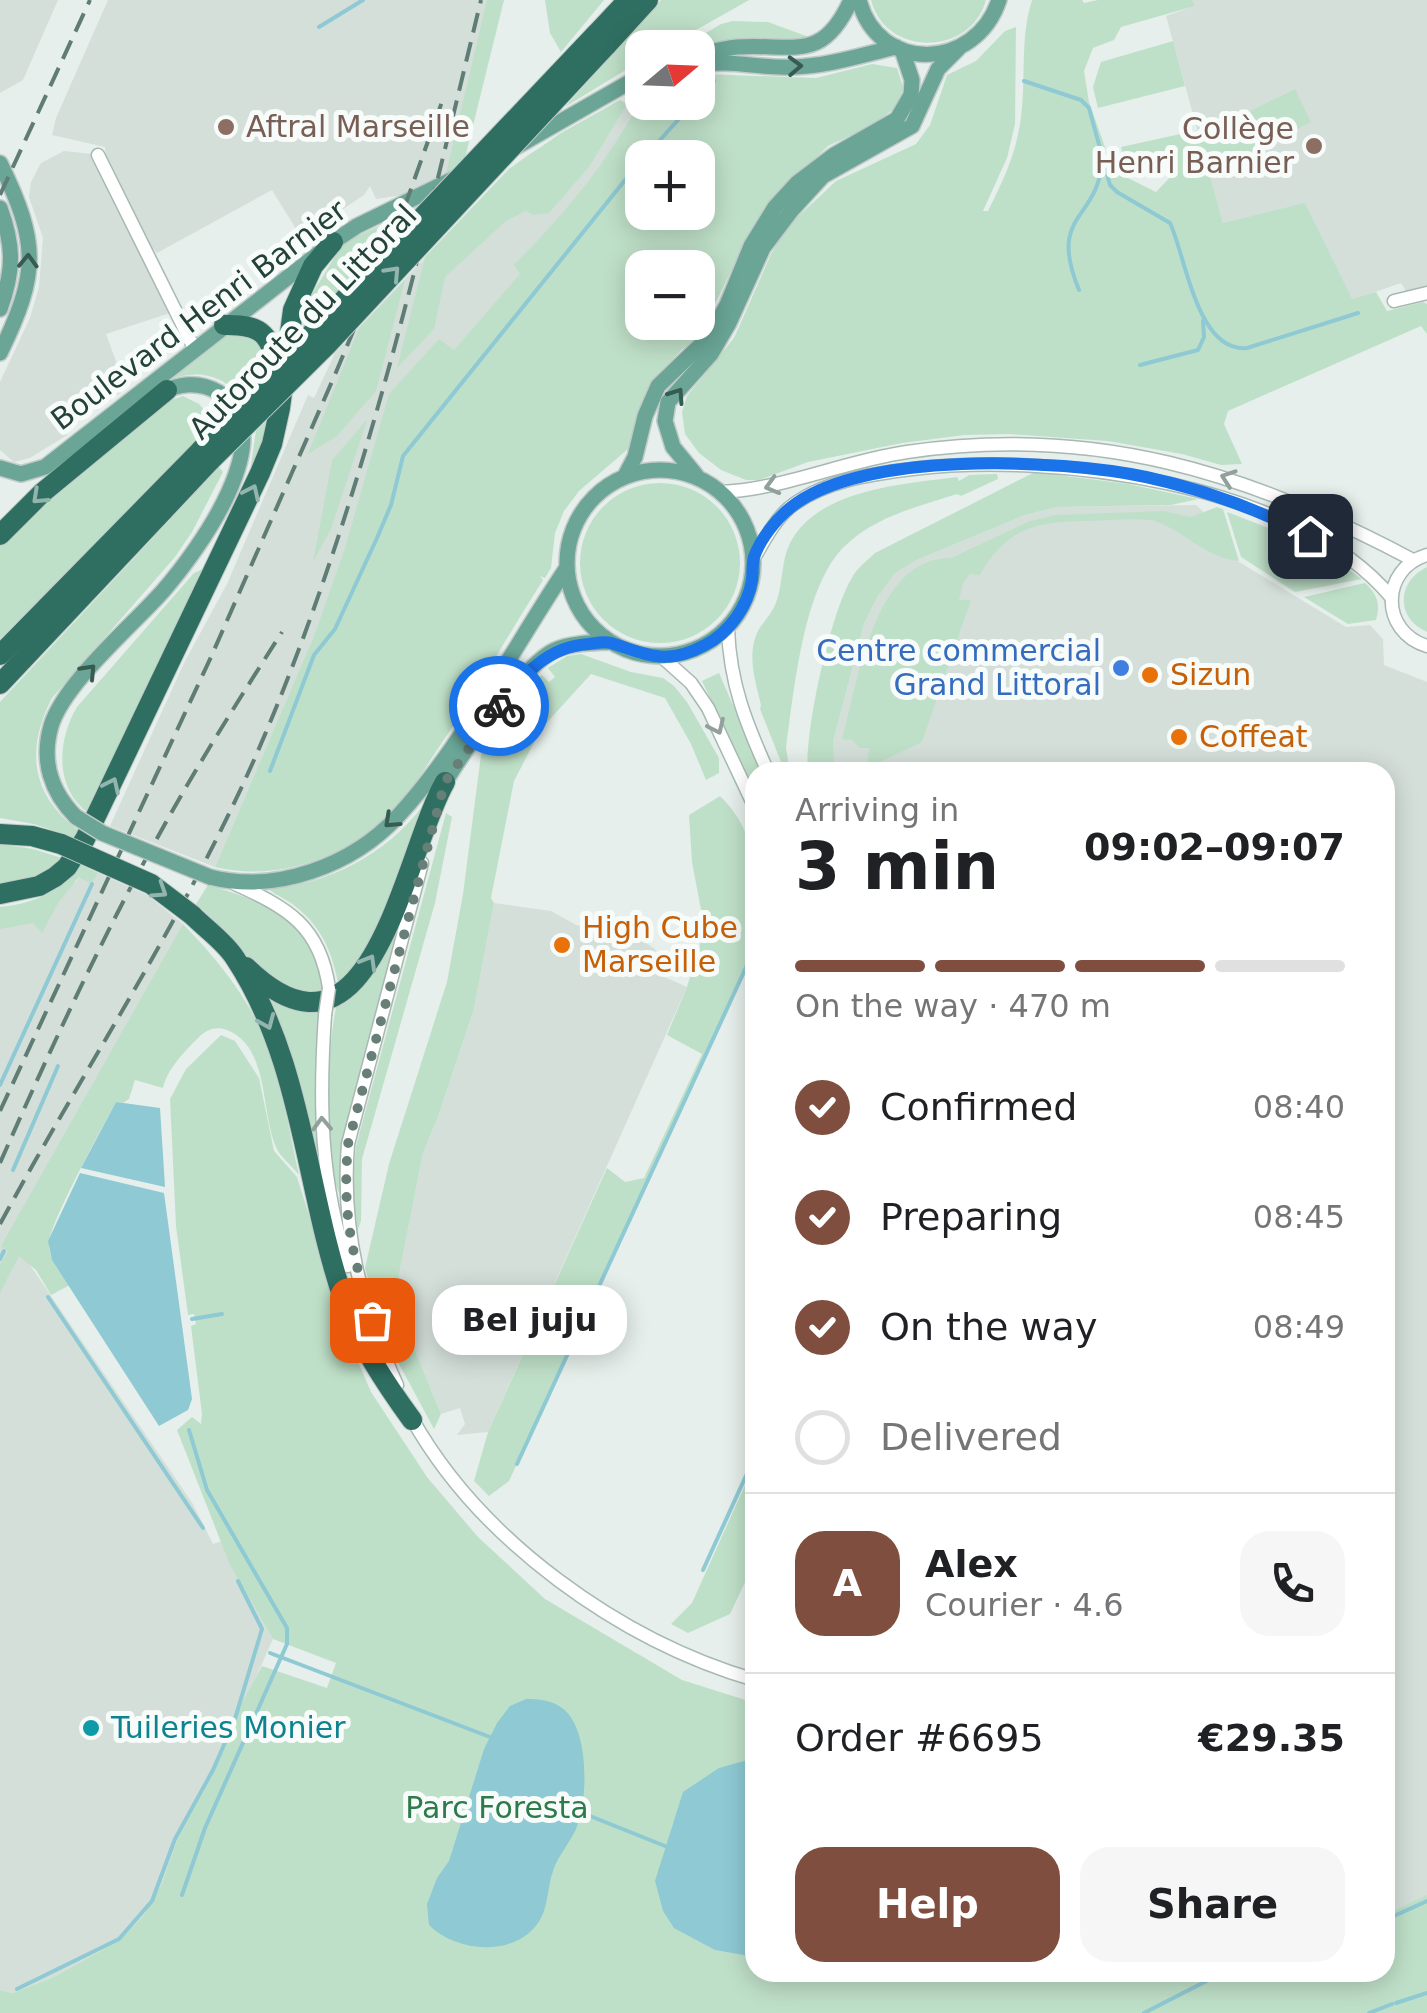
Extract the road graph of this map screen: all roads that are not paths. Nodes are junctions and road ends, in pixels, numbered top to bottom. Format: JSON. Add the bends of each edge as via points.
{"nodes":[{"id":1,"x":614,"y":0,"type":"edge"},
{"id":2,"x":628,"y":0,"type":"edge"},
{"id":3,"x":648,"y":0,"type":"edge"},
{"id":4,"x":855,"y":0,"type":"edge"},
{"id":5,"x":998,"y":0,"type":"edge"},
{"id":6,"x":602,"y":36,"type":"junction"},
{"id":7,"x":899,"y":49,"type":"junction"},
{"id":8,"x":958,"y":49,"type":"junction"},
{"id":9,"x":715,"y":52,"type":"edge"},
{"id":10,"x":715,"y":62,"type":"edge"},
{"id":11,"x":625,"y":85,"type":"edge"},
{"id":12,"x":98,"y":155,"type":"dead end"},
{"id":13,"x":0,"y":163,"type":"edge"},
{"id":14,"x":0,"y":208,"type":"edge"},
{"id":15,"x":333,"y":242,"type":"junction"},
{"id":16,"x":1427,"y":293,"type":"edge"},
{"id":17,"x":1394,"y":301,"type":"dead end"},
{"id":18,"x":0,"y":309,"type":"edge"},
{"id":19,"x":224,"y":324,"type":"junction"},
{"id":20,"x":194,"y":348,"type":"junction"},
{"id":21,"x":0,"y":353,"type":"edge"},
{"id":22,"x":282,"y":382,"type":"junction"},
{"id":23,"x":167,"y":390,"type":"junction"},
{"id":24,"x":71,"y":448,"type":"junction"},
{"id":25,"x":206,"y":455,"type":"junction"},
{"id":26,"x":0,"y":468,"type":"edge"},
{"id":27,"x":626,"y":476,"type":"junction"},
{"id":28,"x":699,"y":478,"type":"junction"},
{"id":29,"x":721,"y":492,"type":"junction"},
{"id":30,"x":0,"y":535,"type":"edge"},
{"id":31,"x":1420,"y":557,"type":"edge"},
{"id":32,"x":754,"y":558,"type":"junction"},
{"id":33,"x":566,"y":569,"type":"junction"},
{"id":34,"x":1390,"y":597,"type":"junction"},
{"id":35,"x":728,"y":629,"type":"junction"},
{"id":36,"x":609,"y":642,"type":"junction"},
{"id":37,"x":1427,"y":646,"type":"edge"},
{"id":38,"x":0,"y":656,"type":"edge"},
{"id":39,"x":662,"y":658,"type":"junction"},
{"id":40,"x":0,"y":684,"type":"edge"},
{"id":41,"x":764,"y":762,"type":"edge"},
{"id":42,"x":445,"y":782,"type":"junction"},
{"id":43,"x":745,"y":787,"type":"edge"},
{"id":44,"x":0,"y":834,"type":"edge"},
{"id":45,"x":235,"y":884,"type":"junction"},
{"id":46,"x":0,"y":894,"type":"edge"},
{"id":47,"x":234,"y":956,"type":"junction"},
{"id":48,"x":382,"y":1352,"type":"junction"},
{"id":49,"x":412,"y":1420,"type":"junction"},
{"id":50,"x":745,"y":1676,"type":"edge"}],
"edges":[{"from":1,"to":6,"type":"highway"},
{"from":2,"to":6,"type":"highway","name":"Autoroute du Littoral"},
{"from":3,"to":6,"type":"highway","name":"Autoroute du Littoral"},
{"from":4,"to":7,"type":"main road","via":[[868,22]]},
{"from":4,"to":9,"type":"main road","via":[[816,45]]},
{"from":5,"to":8,"type":"main road","via":[[986,27]]},
{"from":6,"to":25,"type":"highway","name":"Autoroute du Littoral","bridge":true,"via":[[327,345]]},
{"from":7,"to":8,"type":"main road","via":[[920,55]]},
{"from":10,"to":7,"type":"main road","one_way":true,"via":[[790,68]]},
{"from":7,"to":27,"type":"main road","via":[[912,80],[897,119],[834,154],[775,207],[708,338],[658,386]]},
{"from":28,"to":8,"type":"main road","one_way":true,"via":[[673,447],[668,402],[711,354],[763,248],[790,211],[824,176],[912,126],[938,69]]},
{"from":11,"to":15,"type":"main road","name":"Boulevard Henri Barnier"},
{"from":12,"to":20,"type":"street"},
{"from":21,"to":13,"type":"main road","one_way":true,"via":[[27,290],[29,261],[28,231]]},
{"from":14,"to":18,"type":"main road","via":[[12,240]]},
{"from":15,"to":19,"type":"main road","name":"Boulevard Henri Barnier"},
{"from":15,"to":22,"type":"highway","via":[[299,292]]},
{"from":16,"to":17,"type":"street"},
{"from":19,"to":20,"type":"main road","name":"Boulevard Henri Barnier"},
{"from":19,"to":22,"type":"highway","via":[[262,332]]},
{"from":20,"to":24,"type":"main road","name":"Boulevard Henri Barnier"},
{"from":46,"to":22,"type":"highway","one_way":true,"via":[[55,876],[85,840],[260,474]]},
{"from":23,"to":24,"type":"main road"},
{"from":23,"to":30,"type":"highway","one_way":true},
{"from":45,"to":23,"type":"main road","one_way":true,"bridge":true,"via":[[102,833],[59,797],[48,769],[48,740],[59,708],[166,588],[205,534],[242,458],[242,420],[220,392],[197,384]]},
{"from":24,"to":26,"type":"main road","name":"Boulevard Henri Barnier","via":[[21,474]]},
{"from":25,"to":38,"type":"highway","name":"Autoroute du Littoral"},
{"from":25,"to":40,"type":"highway","name":"Autoroute du Littoral"},
{"from":27,"to":28,"type":"main road","via":[[675,470]]},
{"from":27,"to":33,"type":"main road","via":[[605,487],[575,523]]},
{"from":28,"to":29,"type":"main road"},
{"from":31,"to":29,"type":"street","one_way":true,"via":[[1290,499],[1184,464],[1108,450],[966,445]]},
{"from":29,"to":32,"type":"main road","via":[[749,533]]},
{"from":31,"to":34,"type":"street","via":[[1397,576]]},
{"from":32,"to":34,"type":"street","via":[[789,509],[832,486],[941,466],[1088,468],[1223,499],[1284,523],[1336,549]]},
{"from":32,"to":35,"type":"main road","via":[[747,596]]},
{"from":33,"to":36,"type":"main road","via":[[572,598]]},
{"from":33,"to":45,"type":"main road","one_way":true,"via":[[397,818],[329,865]]},
{"from":34,"to":37,"type":"street","via":[[1400,630]]},
{"from":35,"to":39,"type":"main road","via":[[686,654]]},
{"from":35,"to":41,"type":"street","via":[[736,693]]},
{"from":36,"to":39,"type":"main road"},
{"from":36,"to":42,"type":"main road","via":[[552,651],[506,698]]},
{"from":39,"to":43,"type":"street","one_way":true,"via":[[708,708]]},
{"from":47,"to":42,"type":"highway","one_way":true,"via":[[260,981],[300,1002],[322,1002],[358,981],[396,908]]},
{"from":42,"to":48,"type":"street","via":[[348,1144],[346,1225]]},
{"from":44,"to":47,"type":"highway","one_way":true,"bridge":true,"via":[[61,844],[152,884]]},
{"from":48,"to":45,"type":"street","one_way":true,"bridge":true,"via":[[353,1284],[328,1194],[320,1089],[325,960],[292,914]]},
{"from":47,"to":49,"type":"highway","one_way":true,"via":[[268,1020],[290,1082],[344,1300],[363,1345]]},
{"from":48,"to":49,"type":"street"},
{"from":49,"to":50,"type":"street","via":[[460,1485],[548,1571],[654,1641]]}]}
